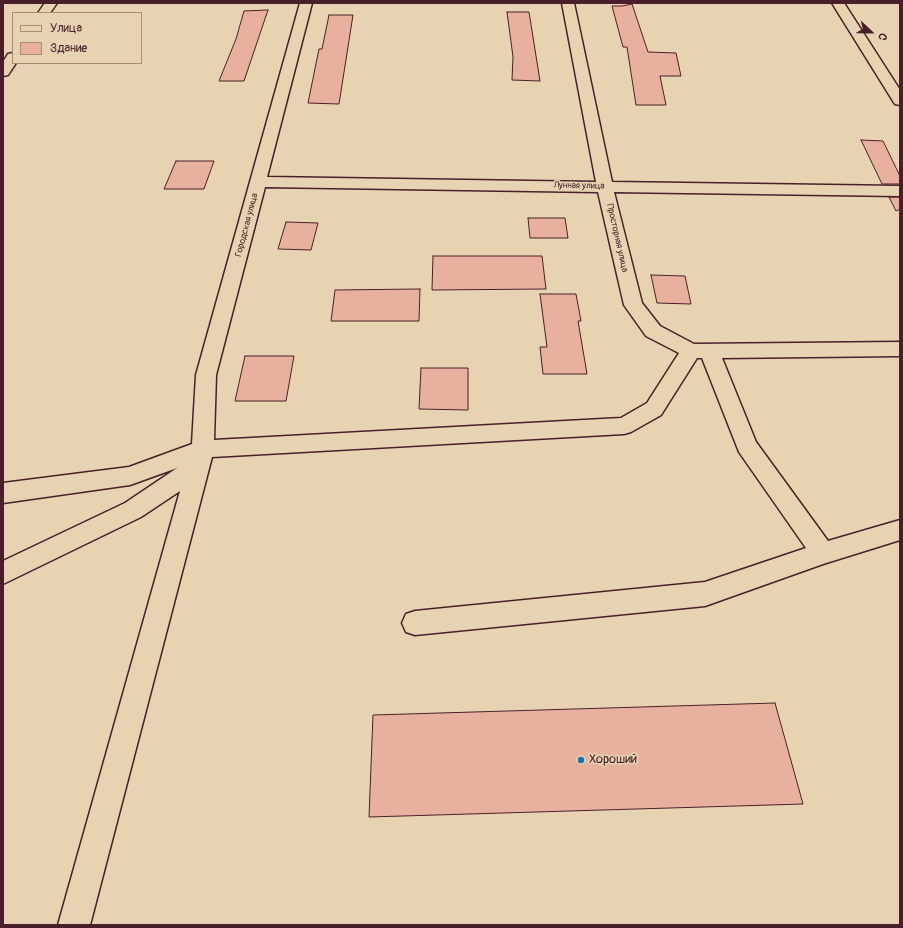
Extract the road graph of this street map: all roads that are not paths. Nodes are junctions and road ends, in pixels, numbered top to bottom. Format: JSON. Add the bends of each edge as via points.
{"nodes":[{"id":1,"x":52,"y":3,"type":"edge"},
{"id":2,"x":306,"y":3,"type":"edge"},
{"id":3,"x":568,"y":3,"type":"edge"},
{"id":4,"x":838,"y":3,"type":"edge"},
{"id":5,"x":45,"y":12,"type":"edge"},
{"id":6,"x":12,"y":59,"type":"edge"},
{"id":7,"x":3,"y":72,"type":"edge"},
{"id":8,"x":900,"y":101,"type":"edge"},
{"id":9,"x":258,"y":182,"type":"junction"},
{"id":10,"x":605,"y":186,"type":"junction"},
{"id":11,"x":900,"y":192,"type":"edge"},
{"id":12,"x":900,"y":349,"type":"edge"},
{"id":13,"x":700,"y":351,"type":"junction"},
{"id":14,"x":203,"y":449,"type":"junction"},
{"id":15,"x":3,"y":493,"type":"edge"},
{"id":16,"x":900,"y":530,"type":"edge"},
{"id":17,"x":823,"y":553,"type":"junction"},
{"id":18,"x":3,"y":573,"type":"edge"},
{"id":19,"x":415,"y":624,"type":"dead end"},
{"id":20,"x":74,"y":925,"type":"edge"}],
"edges":[{"from":1,"to":5,"type":"street"},
{"from":2,"to":9,"type":"street","name":"Городская улица"},
{"from":3,"to":10,"type":"street","name":"Просторная улица"},
{"from":4,"to":8,"type":"street"},
{"from":6,"to":7,"type":"street"},
{"from":9,"to":10,"type":"street","name":"Лунная улица"},
{"from":9,"to":14,"type":"street","name":"Городская улица","via":[[206,375]]},
{"from":10,"to":11,"type":"street","name":"Лунная улица"},
{"from":10,"to":13,"type":"street","name":"Просторная улица","via":[[633,305],[653,331]]},
{"from":12,"to":13,"type":"street"},
{"from":13,"to":14,"type":"street","via":[[654,409],[624,426]]},
{"from":13,"to":17,"type":"street","via":[[747,446]]},
{"from":14,"to":15,"type":"street","via":[[130,476]]},
{"from":14,"to":18,"type":"street","via":[[183,477],[133,510]]},
{"from":14,"to":20,"type":"street","name":"Городская улица"},
{"from":16,"to":17,"type":"street"},
{"from":17,"to":19,"type":"street","via":[[705,594]]}]}
